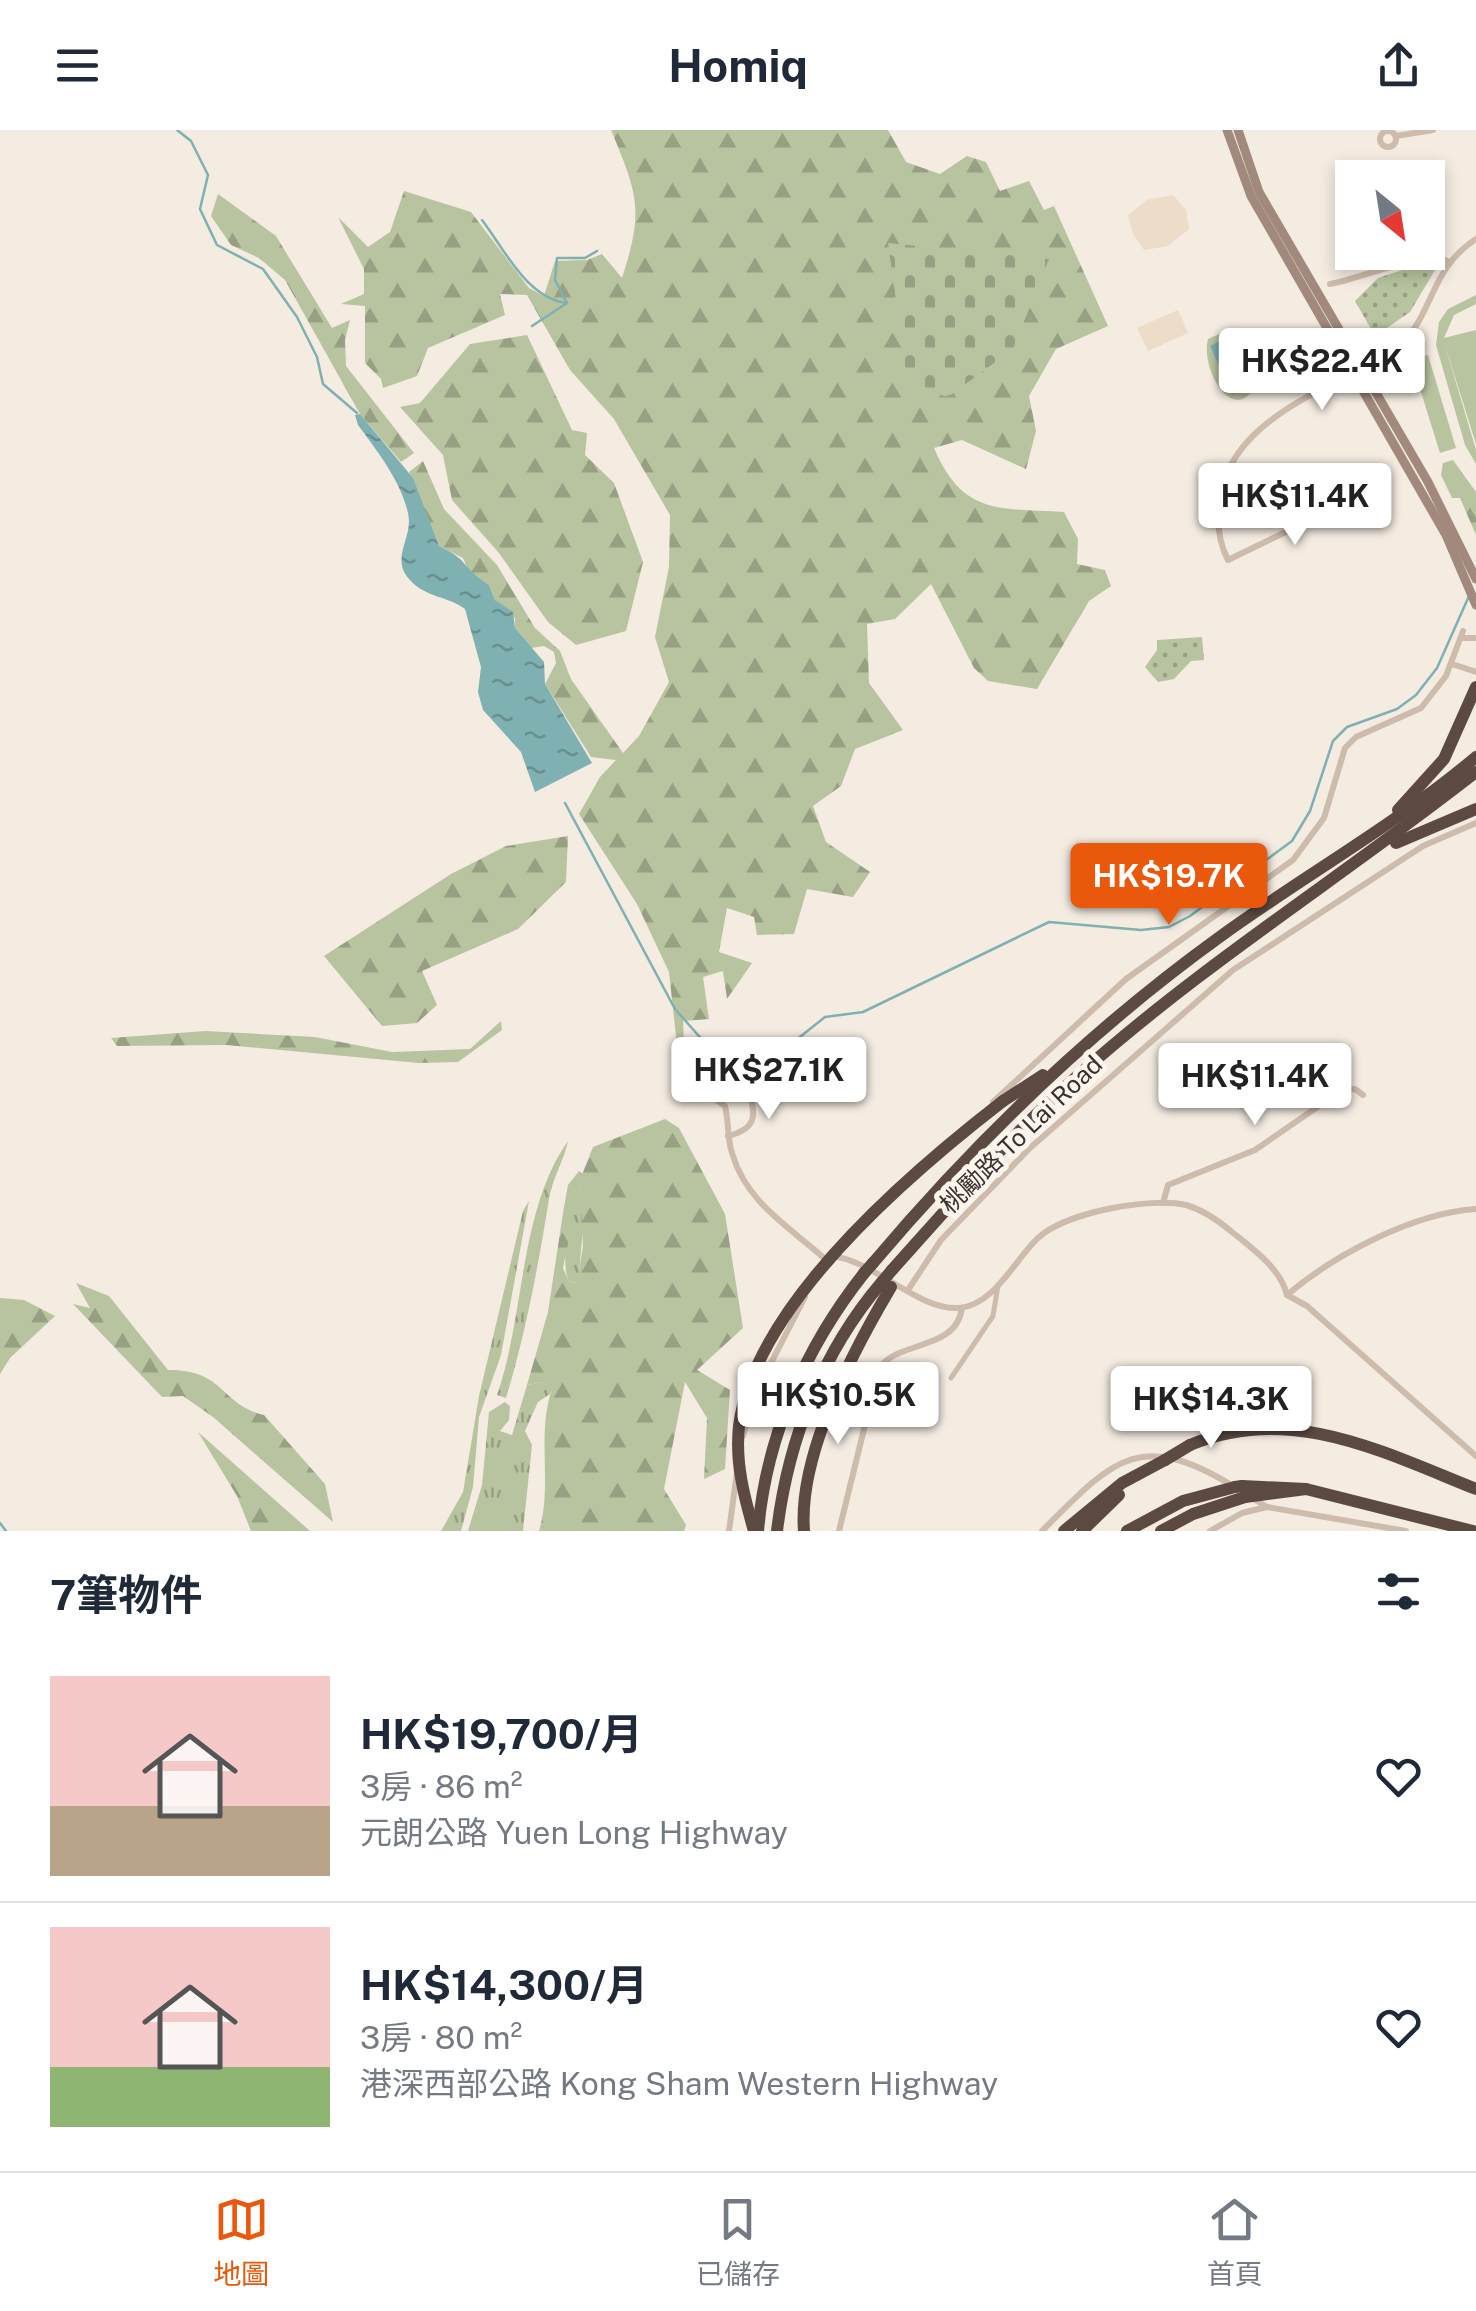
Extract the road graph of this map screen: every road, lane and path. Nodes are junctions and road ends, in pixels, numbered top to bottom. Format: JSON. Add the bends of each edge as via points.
{"nodes":[{"id":1,"x":1227,"y":130,"type":"edge"},
{"id":2,"x":1238,"y":130,"type":"edge"},
{"id":3,"x":1434,"y":130,"type":"edge"},
{"id":4,"x":1396,"y":136,"type":"dead end"},
{"id":5,"x":1476,"y":240,"type":"edge"},
{"id":6,"x":1449,"y":262,"type":"junction"},
{"id":7,"x":1330,"y":284,"type":"dead end"},
{"id":8,"x":1361,"y":370,"type":"junction"},
{"id":9,"x":1350,"y":376,"type":"junction"},
{"id":10,"x":1356,"y":498,"type":"dead end"},
{"id":11,"x":1466,"y":567,"type":"junction"},
{"id":12,"x":1476,"y":579,"type":"edge"},
{"id":13,"x":1476,"y":605,"type":"edge"},
{"id":14,"x":1476,"y":638,"type":"edge"},
{"id":15,"x":1452,"y":664,"type":"junction"},
{"id":16,"x":1476,"y":672,"type":"edge"},
{"id":17,"x":1476,"y":687,"type":"edge"},
{"id":18,"x":1475,"y":763,"type":"edge"},
{"id":19,"x":1476,"y":809,"type":"edge"},
{"id":20,"x":1391,"y":819,"type":"junction"},
{"id":21,"x":1476,"y":823,"type":"edge"},
{"id":22,"x":1367,"y":857,"type":"junction"},
{"id":23,"x":760,"y":1049,"type":"dead end"},
{"id":24,"x":1066,"y":1060,"type":"junction"},
{"id":25,"x":692,"y":1082,"type":"dead end"},
{"id":26,"x":1363,"y":1095,"type":"dead end"},
{"id":27,"x":972,"y":1125,"type":"dead end"},
{"id":28,"x":728,"y":1136,"type":"junction"},
{"id":29,"x":1163,"y":1202,"type":"junction"},
{"id":30,"x":1476,"y":1209,"type":"edge"},
{"id":31,"x":824,"y":1258,"type":"junction"},
{"id":32,"x":891,"y":1278,"type":"junction"},
{"id":33,"x":998,"y":1285,"type":"junction"},
{"id":34,"x":908,"y":1290,"type":"junction"},
{"id":35,"x":1287,"y":1295,"type":"junction"},
{"id":36,"x":962,"y":1308,"type":"junction"},
{"id":37,"x":952,"y":1378,"type":"dead end"},
{"id":38,"x":1476,"y":1456,"type":"edge"},
{"id":39,"x":1165,"y":1460,"type":"junction"},
{"id":40,"x":1306,"y":1489,"type":"junction"},
{"id":41,"x":1476,"y":1489,"type":"edge"},
{"id":42,"x":1267,"y":1507,"type":"junction"},
{"id":43,"x":804,"y":1530,"type":"edge"},
{"id":44,"x":729,"y":1531,"type":"edge"},
{"id":45,"x":756,"y":1531,"type":"edge"},
{"id":46,"x":778,"y":1531,"type":"edge"},
{"id":47,"x":839,"y":1531,"type":"edge"},
{"id":48,"x":1042,"y":1531,"type":"edge"},
{"id":49,"x":1064,"y":1531,"type":"edge"},
{"id":50,"x":1082,"y":1531,"type":"edge"},
{"id":51,"x":1127,"y":1531,"type":"edge"},
{"id":52,"x":1161,"y":1531,"type":"edge"},
{"id":53,"x":1210,"y":1531,"type":"edge"},
{"id":54,"x":1406,"y":1531,"type":"edge"},
{"id":55,"x":1473,"y":1531,"type":"edge"}],
"edges":[{"from":1,"to":9,"type":"main road","via":[[1250,196]]},
{"from":2,"to":8,"type":"main road","via":[[1260,192]]},
{"from":3,"to":4,"type":"street"},
{"from":5,"to":6,"type":"street"},
{"from":6,"to":7,"type":"street","via":[[1432,255]]},
{"from":6,"to":8,"type":"street","via":[[1410,336]]},
{"from":8,"to":9,"type":"street"},
{"from":8,"to":11,"type":"main road"},
{"from":9,"to":10,"type":"street","via":[[1259,429],[1236,451],[1220,498],[1223,550],[1228,560]]},
{"from":9,"to":11,"type":"main road"},
{"from":11,"to":12,"type":"main road"},
{"from":11,"to":13,"type":"main road"},
{"from":14,"to":15,"type":"street","via":[[1462,635]]},
{"from":15,"to":16,"type":"street"},
{"from":15,"to":27,"type":"street","via":[[1420,708],[1356,736],[1345,748],[1324,818],[1293,860],[1106,996]]},
{"from":17,"to":20,"type":"highway","via":[[1444,759]]},
{"from":18,"to":20,"type":"highway"},
{"from":18,"to":22,"type":"highway"},
{"from":19,"to":22,"type":"highway"},
{"from":20,"to":24,"type":"highway","via":[[1222,935]]},
{"from":21,"to":34,"type":"street","name":"桃勵路 To Lai Road","via":[[1423,846],[1233,970],[1030,1148],[941,1240]]},
{"from":22,"to":32,"type":"highway","via":[[1233,949],[1080,1073],[1009,1140]]},
{"from":23,"to":28,"type":"street","via":[[748,1075],[754,1096],[750,1123]]},
{"from":24,"to":45,"type":"highway","via":[[869,1268],[820,1336],[775,1442]]},
{"from":24,"to":45,"type":"highway","bridge":true,"via":[[918,1170],[850,1236],[765,1351],[744,1401],[738,1442],[742,1490]]},
{"from":25,"to":28,"type":"street","via":[[724,1106]]},
{"from":26,"to":29,"type":"street","via":[[1342,1090],[1255,1150],[1168,1185]]},
{"from":28,"to":31,"type":"street","via":[[744,1184],[784,1229]]},
{"from":29,"to":33,"type":"street","via":[[1087,1214],[1053,1227]]},
{"from":29,"to":35,"type":"street","via":[[1222,1224],[1277,1274]]},
{"from":30,"to":35,"type":"street","via":[[1381,1237]]},
{"from":31,"to":34,"type":"street","via":[[851,1260]]},
{"from":31,"to":44,"type":"street","via":[[755,1394]]},
{"from":32,"to":43,"type":"highway","via":[[816,1456]]},
{"from":32,"to":46,"type":"highway","via":[[846,1331],[810,1399],[788,1467]]},
{"from":33,"to":36,"type":"street"},
{"from":33,"to":37,"type":"street","via":[[993,1316]]},
{"from":34,"to":36,"type":"street"},
{"from":35,"to":38,"type":"street","via":[[1308,1306]]},
{"from":36,"to":47,"type":"street","via":[[943,1335],[879,1368]]},
{"from":39,"to":41,"type":"highway","bridge":true,"via":[[1227,1433],[1295,1428],[1368,1446]]},
{"from":39,"to":49,"type":"highway","via":[[1122,1483]]},
{"from":39,"to":50,"type":"highway"},
{"from":40,"to":51,"type":"highway","bridge":true,"via":[[1216,1490]]},
{"from":40,"to":52,"type":"highway","bridge":true,"via":[[1231,1501]]},
{"from":40,"to":55,"type":"highway"},
{"from":42,"to":48,"type":"street","via":[[1194,1462],[1148,1454],[1108,1468]]},
{"from":42,"to":53,"type":"street"},
{"from":42,"to":54,"type":"street"}]}
